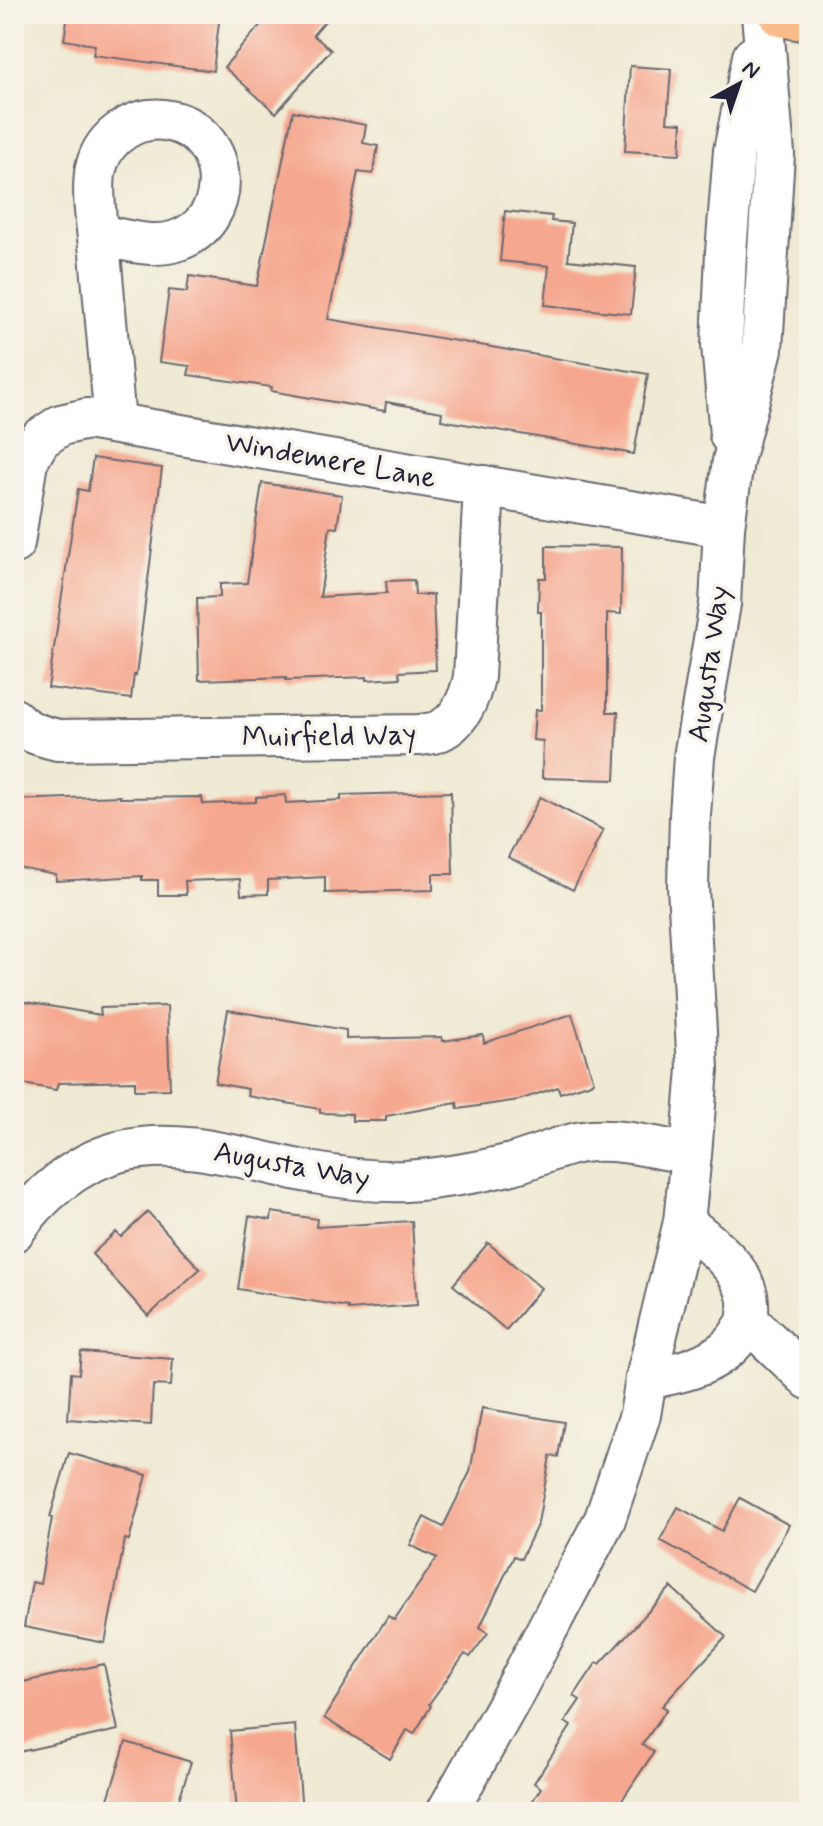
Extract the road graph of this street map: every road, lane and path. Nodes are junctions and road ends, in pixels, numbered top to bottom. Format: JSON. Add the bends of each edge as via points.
{"nodes":[{"id":1,"x":762,"y":14,"type":"edge"},
{"id":2,"x":781,"y":14,"type":"edge"},
{"id":3,"x":809,"y":19,"type":"edge"},
{"id":4,"x":98,"y":235,"type":"dead end"},
{"id":5,"x":115,"y":423,"type":"junction"},
{"id":6,"x":484,"y":486,"type":"junction"},
{"id":7,"x":724,"y":527,"type":"junction"},
{"id":8,"x":14,"y":536,"type":"edge"},
{"id":9,"x":14,"y":719,"type":"edge"},
{"id":10,"x":691,"y":1154,"type":"junction"},
{"id":11,"x":684,"y":1222,"type":"junction"},
{"id":12,"x":14,"y":1231,"type":"edge"},
{"id":13,"x":748,"y":1321,"type":"junction"},
{"id":14,"x":646,"y":1379,"type":"junction"},
{"id":15,"x":809,"y":1379,"type":"edge"},
{"id":16,"x":447,"y":1812,"type":"edge"}],
"edges":[{"from":1,"to":7,"type":"street","name":"Augusta Way","via":[[734,151],[726,252],[722,345],[733,461]]},
{"from":2,"to":3,"type":"main road"},
{"from":4,"to":5,"type":"street"},
{"from":5,"to":6,"type":"street","name":"Windemere Lane"},
{"from":5,"to":8,"type":"street","name":"Windemere Lane","via":[[87,419],[61,425],[40,439],[27,462]]},
{"from":6,"to":7,"type":"street","name":"Windemere Lane"},
{"from":6,"to":9,"type":"street","name":"Muirfield Way","via":[[474,677],[463,708],[437,732],[58,740],[38,736]]},
{"from":7,"to":10,"type":"street","name":"Augusta Way","via":[[720,604],[694,757],[690,815],[688,886],[698,1069]]},
{"from":10,"to":11,"type":"street","name":"Augusta Way"},
{"from":10,"to":12,"type":"street","name":"Augusta Way","via":[[584,1142],[507,1165],[405,1181],[357,1179],[207,1149],[161,1146],[116,1152],[80,1168],[46,1192]]},
{"from":11,"to":13,"type":"street","via":[[734,1269],[747,1294]]},
{"from":11,"to":14,"type":"street","name":"Augusta Way"},
{"from":13,"to":14,"type":"street","via":[[734,1342],[713,1358],[683,1373]]},
{"from":13,"to":15,"type":"street"},
{"from":14,"to":16,"type":"street","name":"Augusta Way","via":[[640,1415],[605,1519]]}]}
